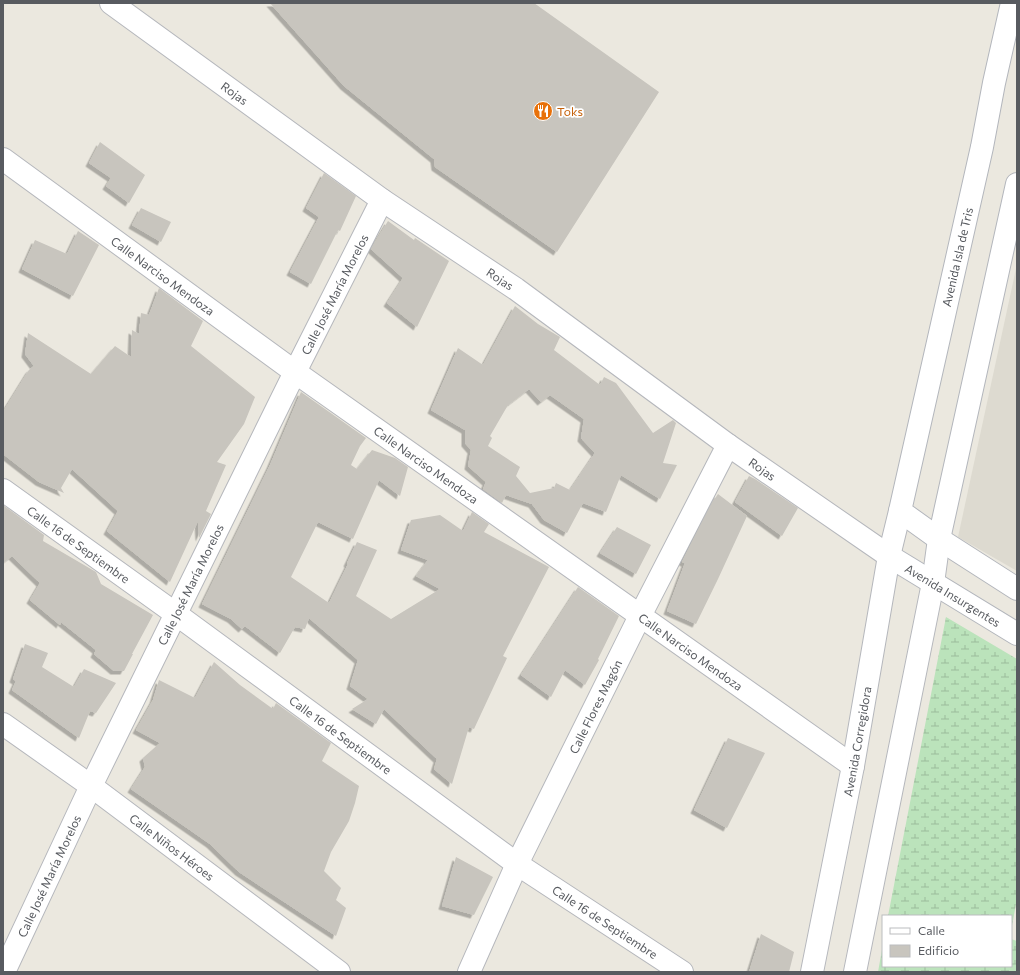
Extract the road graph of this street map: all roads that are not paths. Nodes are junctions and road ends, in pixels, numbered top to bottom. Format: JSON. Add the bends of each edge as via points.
{"nodes":[{"id":1,"x":111,"y":3,"type":"edge"},
{"id":2,"x":1012,"y":3,"type":"edge"},
{"id":3,"x":3,"y":159,"type":"edge"},
{"id":4,"x":1017,"y":184,"type":"edge"},
{"id":5,"x":382,"y":200,"type":"junction"},
{"id":6,"x":295,"y":372,"type":"junction"},
{"id":7,"x":728,"y":445,"type":"junction"},
{"id":8,"x":3,"y":490,"type":"edge"},
{"id":9,"x":900,"y":511,"type":"junction"},
{"id":10,"x":939,"y":539,"type":"junction"},
{"id":11,"x":888,"y":556,"type":"junction"},
{"id":12,"x":933,"y":583,"type":"junction"},
{"id":13,"x":1017,"y":589,"type":"edge"},
{"id":14,"x":176,"y":614,"type":"junction"},
{"id":15,"x":640,"y":616,"type":"junction"},
{"id":16,"x":1017,"y":634,"type":"edge"},
{"id":17,"x":3,"y":724,"type":"edge"},
{"id":18,"x":852,"y":766,"type":"junction"},
{"id":19,"x":91,"y":786,"type":"junction"},
{"id":20,"x":517,"y":864,"type":"junction"},
{"id":21,"x":7,"y":969,"type":"edge"},
{"id":22,"x":340,"y":972,"type":"edge"},
{"id":23,"x":469,"y":972,"type":"edge"},
{"id":24,"x":682,"y":972,"type":"edge"},
{"id":25,"x":812,"y":972,"type":"edge"},
{"id":26,"x":855,"y":972,"type":"edge"}],
"edges":[{"from":1,"to":5,"type":"street","name":"Rojas"},
{"from":2,"to":9,"type":"street","name":"Avenida Isla de Tris"},
{"from":3,"to":6,"type":"street","name":"Calle Narciso Mendoza"},
{"from":4,"to":10,"type":"street"},
{"from":5,"to":6,"type":"street","name":"Calle José María Morelos"},
{"from":5,"to":7,"type":"street","name":"Rojas","via":[[516,289]]},
{"from":6,"to":14,"type":"street","name":"Calle José María Morelos"},
{"from":6,"to":15,"type":"street","name":"Calle Narciso Mendoza"},
{"from":7,"to":11,"type":"street","name":"Rojas"},
{"from":7,"to":15,"type":"street","name":"Calle Flores Magón"},
{"from":8,"to":14,"type":"street","name":"Calle 16 de Septiembre"},
{"from":9,"to":10,"type":"street"},
{"from":9,"to":11,"type":"street","name":"Avenida Corregidora"},
{"from":10,"to":12,"type":"street"},
{"from":10,"to":13,"type":"street"},
{"from":11,"to":12,"type":"street","name":"Avenida Insurgentes"},
{"from":11,"to":18,"type":"street","name":"Avenida Corregidora"},
{"from":12,"to":16,"type":"street","name":"Avenida Insurgentes"},
{"from":12,"to":26,"type":"street"},
{"from":14,"to":19,"type":"street","name":"Calle José María Morelos"},
{"from":14,"to":20,"type":"street","name":"Calle 16 de Septiembre"},
{"from":15,"to":18,"type":"street","name":"Calle Narciso Mendoza"},
{"from":15,"to":20,"type":"street","name":"Calle Flores Magón"},
{"from":17,"to":19,"type":"street","name":"Calle Niños Héroes"},
{"from":18,"to":25,"type":"street","name":"Avenida Corregidora"},
{"from":19,"to":21,"type":"street","name":"Calle José María Morelos"},
{"from":19,"to":22,"type":"street","name":"Calle Niños Héroes"},
{"from":20,"to":23,"type":"street","name":"Calle Flores Magón"},
{"from":20,"to":24,"type":"street","name":"Calle 16 de Septiembre"}]}
